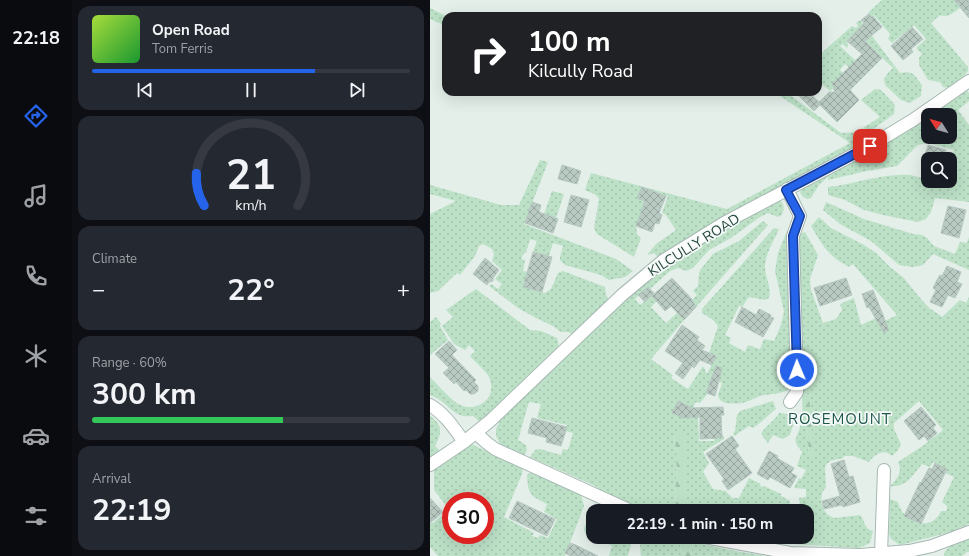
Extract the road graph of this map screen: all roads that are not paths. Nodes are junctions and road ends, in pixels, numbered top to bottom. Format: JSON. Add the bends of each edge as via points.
{"nodes":[{"id":1,"x":969,"y":82,"type":"edge"},
{"id":2,"x":786,"y":190,"type":"junction"},
{"id":3,"x":790,"y":402,"type":"dead end"},
{"id":4,"x":430,"y":405,"type":"edge"},
{"id":5,"x":476,"y":433,"type":"junction"},
{"id":6,"x":464,"y":442,"type":"junction"},
{"id":7,"x":430,"y":464,"type":"edge"},
{"id":8,"x":884,"y":470,"type":"dead end"},
{"id":9,"x":616,"y":504,"type":"edge"},
{"id":10,"x":969,"y":532,"type":"edge"},
{"id":11,"x":740,"y":544,"type":"edge"},
{"id":12,"x":933,"y":551,"type":"edge"},
{"id":13,"x":790,"y":554,"type":"edge"},
{"id":14,"x":881,"y":554,"type":"junction"}],
"edges":[{"from":1,"to":2,"type":"street","name":"KILCULLY ROAD","via":[[882,138]]},
{"from":2,"to":3,"type":"street","via":[[800,216],[793,236],[797,392]]},
{"from":2,"to":5,"type":"street","name":"KILCULLY ROAD","via":[[724,223],[648,272]]},
{"from":4,"to":6,"type":"street","via":[[445,417]]},
{"from":5,"to":6,"type":"street","name":"KILCULLY ROAD"},
{"from":5,"to":9,"type":"street","via":[[495,449]]},
{"from":6,"to":7,"type":"street","name":"KILCULLY ROAD"},
{"from":8,"to":14,"type":"street"},
{"from":10,"to":12,"type":"street"},
{"from":11,"to":13,"type":"street"},
{"from":12,"to":14,"type":"street"},
{"from":13,"to":14,"type":"street"}]}
